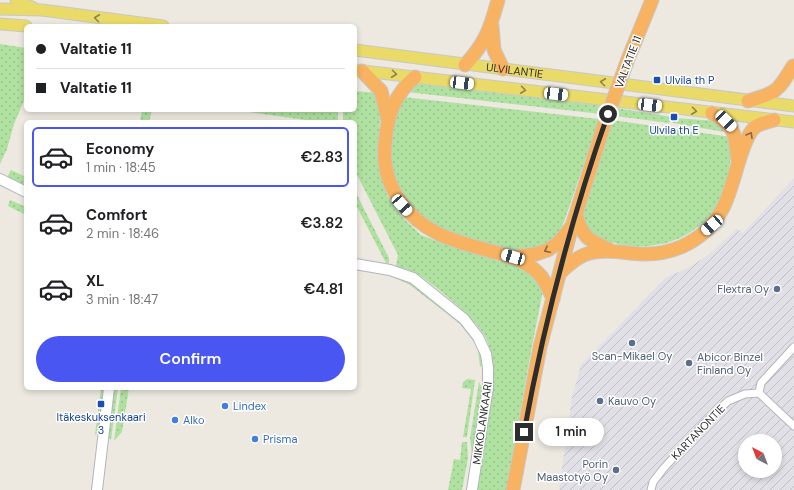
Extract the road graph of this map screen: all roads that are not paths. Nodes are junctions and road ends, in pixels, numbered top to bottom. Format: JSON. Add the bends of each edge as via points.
{"nodes":[{"id":1,"x":16,"y":0,"type":"edge"},
{"id":2,"x":498,"y":0,"type":"edge"},
{"id":3,"x":652,"y":0,"type":"edge"},
{"id":4,"x":0,"y":9,"type":"edge"},
{"id":5,"x":42,"y":10,"type":"junction"},
{"id":6,"x":0,"y":24,"type":"edge"},
{"id":7,"x":148,"y":24,"type":"edge"},
{"id":8,"x":492,"y":24,"type":"junction"},
{"id":9,"x":22,"y":26,"type":"edge"},
{"id":10,"x":0,"y":32,"type":"edge"},
{"id":11,"x":357,"y":50,"type":"edge"},
{"id":12,"x":465,"y":65,"type":"junction"},
{"id":13,"x":503,"y":69,"type":"junction"},
{"id":14,"x":794,"y":69,"type":"edge"},
{"id":15,"x":359,"y":70,"type":"edge"},
{"id":16,"x":415,"y":77,"type":"junction"},
{"id":17,"x":748,"y":101,"type":"junction"},
{"id":18,"x":794,"y":106,"type":"edge"},
{"id":19,"x":712,"y":113,"type":"junction"},
{"id":20,"x":388,"y":120,"type":"junction"},
{"id":21,"x":774,"y":120,"type":"junction"},
{"id":22,"x":794,"y":122,"type":"edge"},
{"id":23,"x":738,"y":163,"type":"junction"},
{"id":24,"x":0,"y":180,"type":"edge"},
{"id":25,"x":24,"y":191,"type":"edge"},
{"id":26,"x":574,"y":220,"type":"junction"},
{"id":27,"x":612,"y":251,"type":"junction"},
{"id":28,"x":513,"y":257,"type":"junction"},
{"id":29,"x":357,"y":264,"type":"edge"},
{"id":30,"x":560,"y":273,"type":"junction"},
{"id":31,"x":553,"y":299,"type":"junction"},
{"id":32,"x":794,"y":347,"type":"edge"},
{"id":33,"x":109,"y":390,"type":"edge"},
{"id":34,"x":759,"y":393,"type":"junction"},
{"id":35,"x":794,"y":426,"type":"edge"},
{"id":36,"x":97,"y":490,"type":"edge"},
{"id":37,"x":472,"y":490,"type":"edge"},
{"id":38,"x":513,"y":490,"type":"edge"},
{"id":39,"x":651,"y":490,"type":"edge"}],
"edges":[{"from":1,"to":5,"type":"main road","via":[[20,4]]},
{"from":2,"to":8,"type":"highway"},
{"from":3,"to":26,"type":"highway","name":"VALTATIE 11","bridge":true,"via":[[603,128]]},
{"from":4,"to":5,"type":"main road"},
{"from":7,"to":5,"type":"main road","one_way":true},
{"from":6,"to":9,"type":"main road"},
{"from":8,"to":12,"type":"highway","via":[[480,48]]},
{"from":8,"to":13,"type":"highway","via":[[494,50]]},
{"from":9,"to":10,"type":"main road"},
{"from":11,"to":12,"type":"main road","name":"ULVILANTIE"},
{"from":12,"to":13,"type":"main road","name":"ULVILANTIE"},
{"from":17,"to":13,"type":"main road","name":"ULVILANTIE","one_way":true},
{"from":14,"to":17,"type":"highway","via":[[774,92]]},
{"from":15,"to":16,"type":"main road","name":"ULVILANTIE","one_way":true},
{"from":15,"to":20,"type":"highway","via":[[381,91]]},
{"from":16,"to":19,"type":"main road","name":"ULVILANTIE","one_way":true},
{"from":16,"to":20,"type":"highway","via":[[399,93]]},
{"from":17,"to":18,"type":"main road","name":"ULVILANTIE"},
{"from":19,"to":21,"type":"main road","name":"ULVILANTIE"},
{"from":19,"to":23,"type":"highway","via":[[731,127],[735,136]]},
{"from":20,"to":28,"type":"highway","via":[[384,150],[387,175],[396,196],[412,215],[438,235]]},
{"from":21,"to":22,"type":"main road","name":"ULVILANTIE"},
{"from":23,"to":21,"type":"highway","one_way":true,"via":[[748,137],[755,127]]},
{"from":23,"to":27,"type":"highway","via":[[723,210],[700,236],[671,251],[656,254]]},
{"from":24,"to":25,"type":"street"},
{"from":26,"to":27,"type":"highway","via":[[591,241]]},
{"from":26,"to":28,"type":"highway","one_way":true,"via":[[559,242],[548,250]]},
{"from":26,"to":30,"type":"highway","name":"VALTATIE 11"},
{"from":27,"to":30,"type":"highway","via":[[585,255]]},
{"from":28,"to":31,"type":"highway","via":[[537,272]]},
{"from":29,"to":37,"type":"street","name":"MIKKOLANKAARI","via":[[390,270],[413,278],[464,319],[478,336],[486,354],[488,387]]},
{"from":30,"to":31,"type":"highway","name":"VALTATIE 11"},
{"from":31,"to":38,"type":"highway","name":"VALTATIE 11","via":[[540,347]]},
{"from":32,"to":34,"type":"street","via":[[761,383]]},
{"from":33,"to":36,"type":"street"},
{"from":34,"to":35,"type":"street"},
{"from":34,"to":39,"type":"street","name":"KARTANONTIE","via":[[745,394],[728,401],[663,469],[653,482]]}]}
